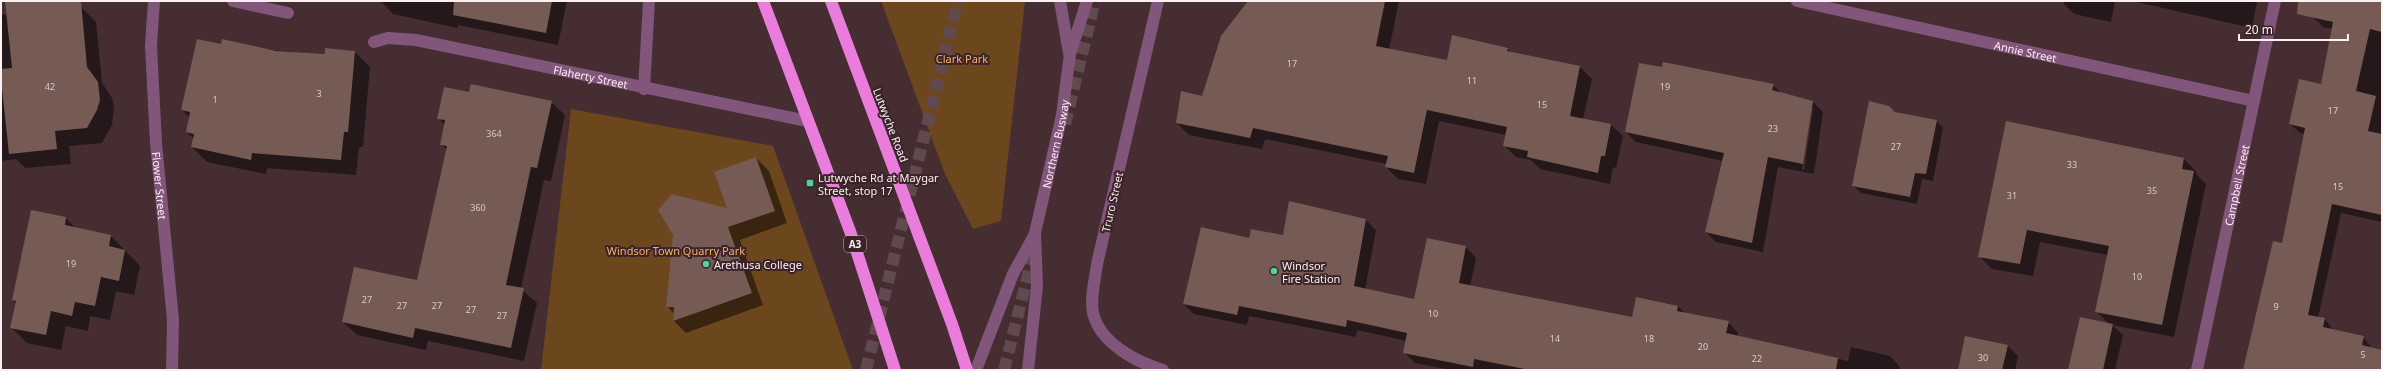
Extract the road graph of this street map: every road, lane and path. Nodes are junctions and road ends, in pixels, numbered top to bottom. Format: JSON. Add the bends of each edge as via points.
{"nodes":[{"id":1,"x":154,"y":1,"type":"edge"},
{"id":2,"x":233,"y":1,"type":"edge"},
{"id":3,"x":649,"y":1,"type":"edge"},
{"id":4,"x":763,"y":1,"type":"edge"},
{"id":5,"x":831,"y":1,"type":"edge"},
{"id":6,"x":1060,"y":1,"type":"edge"},
{"id":7,"x":1087,"y":1,"type":"edge"},
{"id":8,"x":1158,"y":1,"type":"edge"},
{"id":9,"x":1797,"y":1,"type":"edge"},
{"id":10,"x":2275,"y":1,"type":"edge"},
{"id":11,"x":288,"y":13,"type":"dead end"},
{"id":12,"x":374,"y":42,"type":"dead end"},
{"id":13,"x":1070,"y":54,"type":"junction"},
{"id":14,"x":644,"y":89,"type":"junction"},
{"id":15,"x":2254,"y":101,"type":"junction"},
{"id":16,"x":807,"y":121,"type":"junction"},
{"id":17,"x":1035,"y":233,"type":"junction"},
{"id":18,"x":172,"y":370,"type":"edge"},
{"id":19,"x":895,"y":370,"type":"edge"},
{"id":20,"x":967,"y":370,"type":"edge"},
{"id":21,"x":976,"y":370,"type":"edge"},
{"id":22,"x":1028,"y":370,"type":"edge"},
{"id":23,"x":1162,"y":370,"type":"edge"},
{"id":24,"x":2197,"y":370,"type":"edge"}],
"edges":[{"from":1,"to":18,"type":"street","name":"Flower Street","via":[[152,78],[173,320]]},
{"from":2,"to":11,"type":"street"},
{"from":3,"to":14,"type":"street"},
{"from":4,"to":16,"type":"highway","number":"A3"},
{"from":5,"to":20,"type":"highway","name":"Lutwyche Road"},
{"from":6,"to":13,"type":"street","name":"Northern Busway"},
{"from":7,"to":13,"type":"street","name":"Northern Busway"},
{"from":8,"to":23,"type":"street","name":"Truro Street","via":[[1097,264],[1092,301],[1095,319],[1110,340],[1135,358]]},
{"from":9,"to":15,"type":"street","name":"Annie Street"},
{"from":10,"to":15,"type":"street","name":"Campbell Street"},
{"from":12,"to":14,"type":"street","name":"Flaherty Street","via":[[388,38],[416,40]]},
{"from":13,"to":17,"type":"street","name":"Northern Busway","via":[[1062,115]]},
{"from":14,"to":16,"type":"street","name":"Flaherty Street"},
{"from":15,"to":24,"type":"street","name":"Campbell Street"},
{"from":16,"to":19,"type":"highway","number":"A3","via":[[850,231]]},
{"from":17,"to":21,"type":"street","name":"Northern Busway","via":[[1013,274]]},
{"from":17,"to":22,"type":"street","name":"Northern Busway","via":[[1038,286]]}]}
